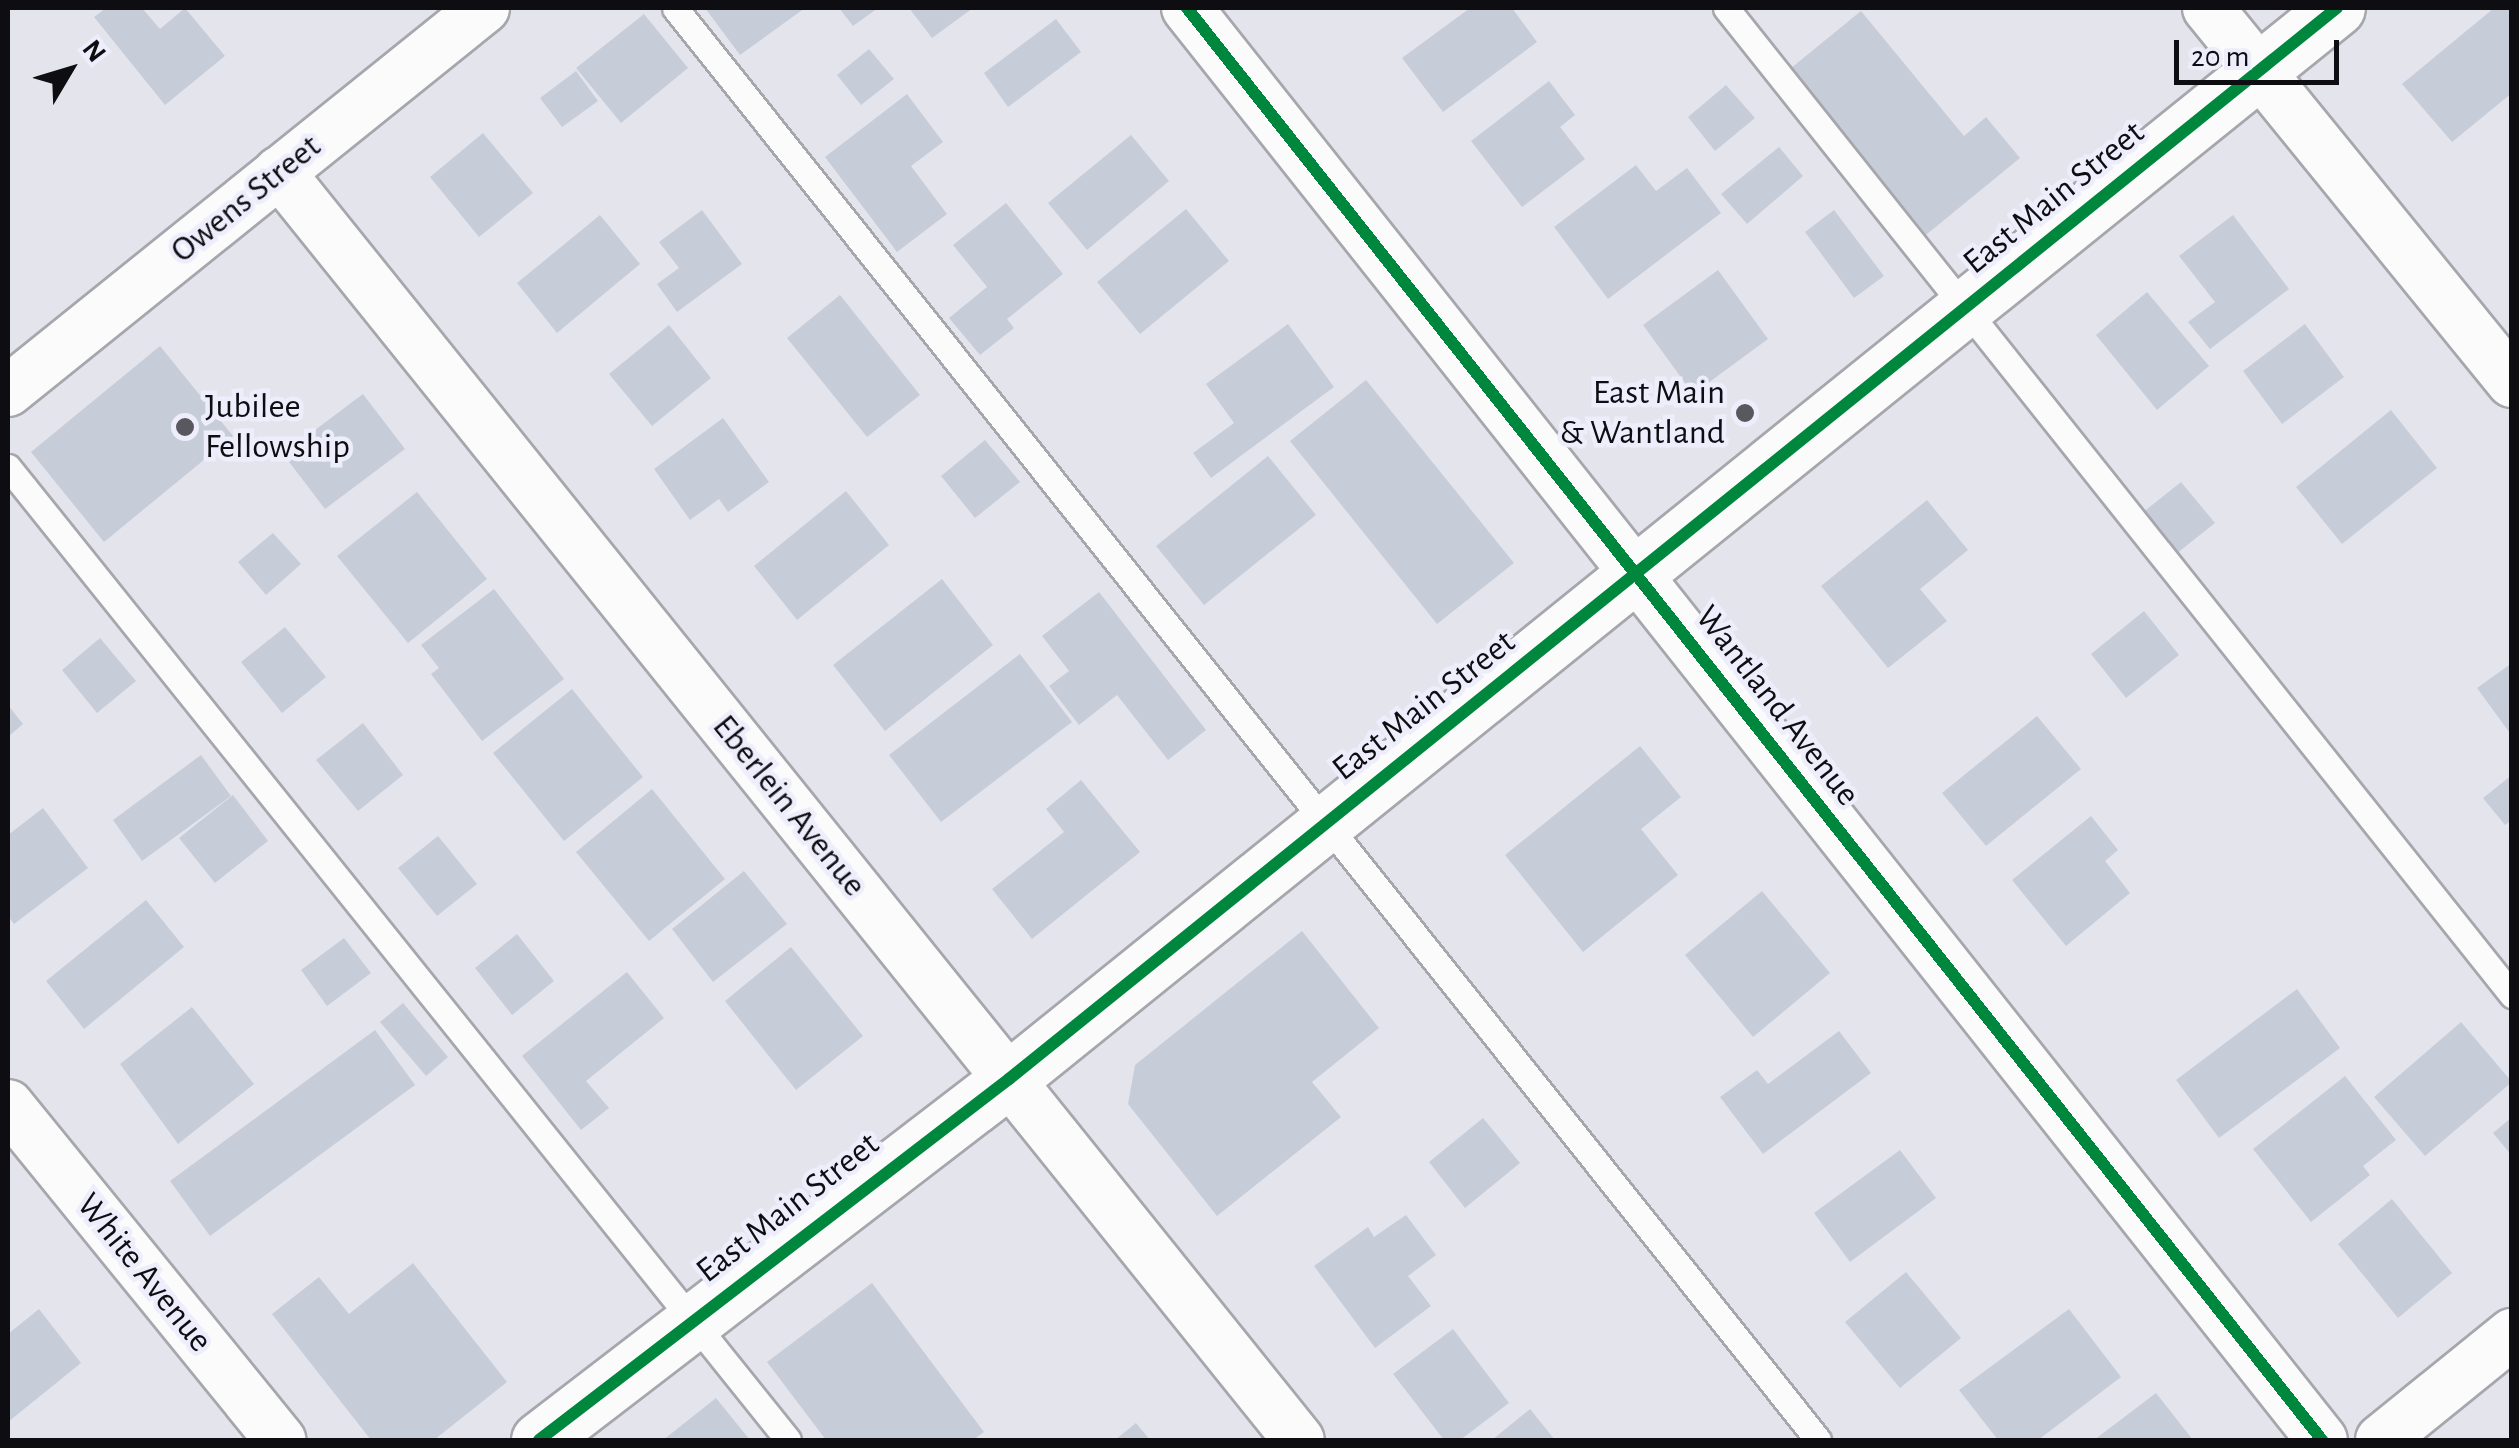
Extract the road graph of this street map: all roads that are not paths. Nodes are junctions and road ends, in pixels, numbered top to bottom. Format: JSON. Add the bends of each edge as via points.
{"nodes":[{"id":1,"x":484,"y":8,"type":"edge"},
{"id":2,"x":675,"y":8,"type":"edge"},
{"id":3,"x":1187,"y":8,"type":"edge"},
{"id":4,"x":1726,"y":8,"type":"edge"},
{"id":5,"x":2208,"y":8,"type":"edge"},
{"id":6,"x":2337,"y":8,"type":"edge"},
{"id":7,"x":2258,"y":70,"type":"junction"},
{"id":8,"x":279,"y":172,"type":"junction"},
{"id":9,"x":1965,"y":308,"type":"junction"},
{"id":10,"x":2512,"y":382,"type":"edge"},
{"id":11,"x":8,"y":391,"type":"edge"},
{"id":12,"x":8,"y":467,"type":"edge"},
{"id":13,"x":1636,"y":576,"type":"junction"},
{"id":14,"x":1324,"y":824,"type":"junction"},
{"id":15,"x":2512,"y":994,"type":"edge"},
{"id":16,"x":1009,"y":1079,"type":"junction"},
{"id":17,"x":8,"y":1104,"type":"edge"},
{"id":18,"x":692,"y":1321,"type":"junction"},
{"id":19,"x":2512,"y":1334,"type":"edge"},
{"id":20,"x":280,"y":1440,"type":"edge"},
{"id":21,"x":539,"y":1440,"type":"edge"},
{"id":22,"x":788,"y":1440,"type":"edge"},
{"id":23,"x":1300,"y":1440,"type":"edge"},
{"id":24,"x":1818,"y":1440,"type":"edge"},
{"id":25,"x":2322,"y":1440,"type":"edge"},
{"id":26,"x":2380,"y":1440,"type":"edge"}],
"edges":[{"from":1,"to":8,"type":"street","name":"Owens Street"},
{"from":2,"to":14,"type":"lane"},
{"from":3,"to":13,"type":"street","name":"Wantland Avenue"},
{"from":4,"to":9,"type":"lane"},
{"from":5,"to":7,"type":"street"},
{"from":6,"to":7,"type":"street","name":"East Main Street"},
{"from":7,"to":9,"type":"street","name":"East Main Street"},
{"from":7,"to":10,"type":"street"},
{"from":8,"to":11,"type":"street","name":"Owens Street"},
{"from":8,"to":16,"type":"street","name":"Eberlein Avenue"},
{"from":9,"to":13,"type":"street","name":"East Main Street"},
{"from":9,"to":15,"type":"lane"},
{"from":12,"to":18,"type":"lane"},
{"from":13,"to":14,"type":"street","name":"East Main Street"},
{"from":13,"to":25,"type":"street","name":"Wantland Avenue"},
{"from":14,"to":16,"type":"street","name":"East Main Street"},
{"from":14,"to":24,"type":"lane"},
{"from":16,"to":18,"type":"street","name":"East Main Street"},
{"from":16,"to":23,"type":"street","name":"Eberlein Avenue"},
{"from":17,"to":20,"type":"street","name":"White Avenue"},
{"from":18,"to":21,"type":"street","name":"East Main Street"},
{"from":18,"to":22,"type":"lane"},
{"from":19,"to":26,"type":"street"}]}
